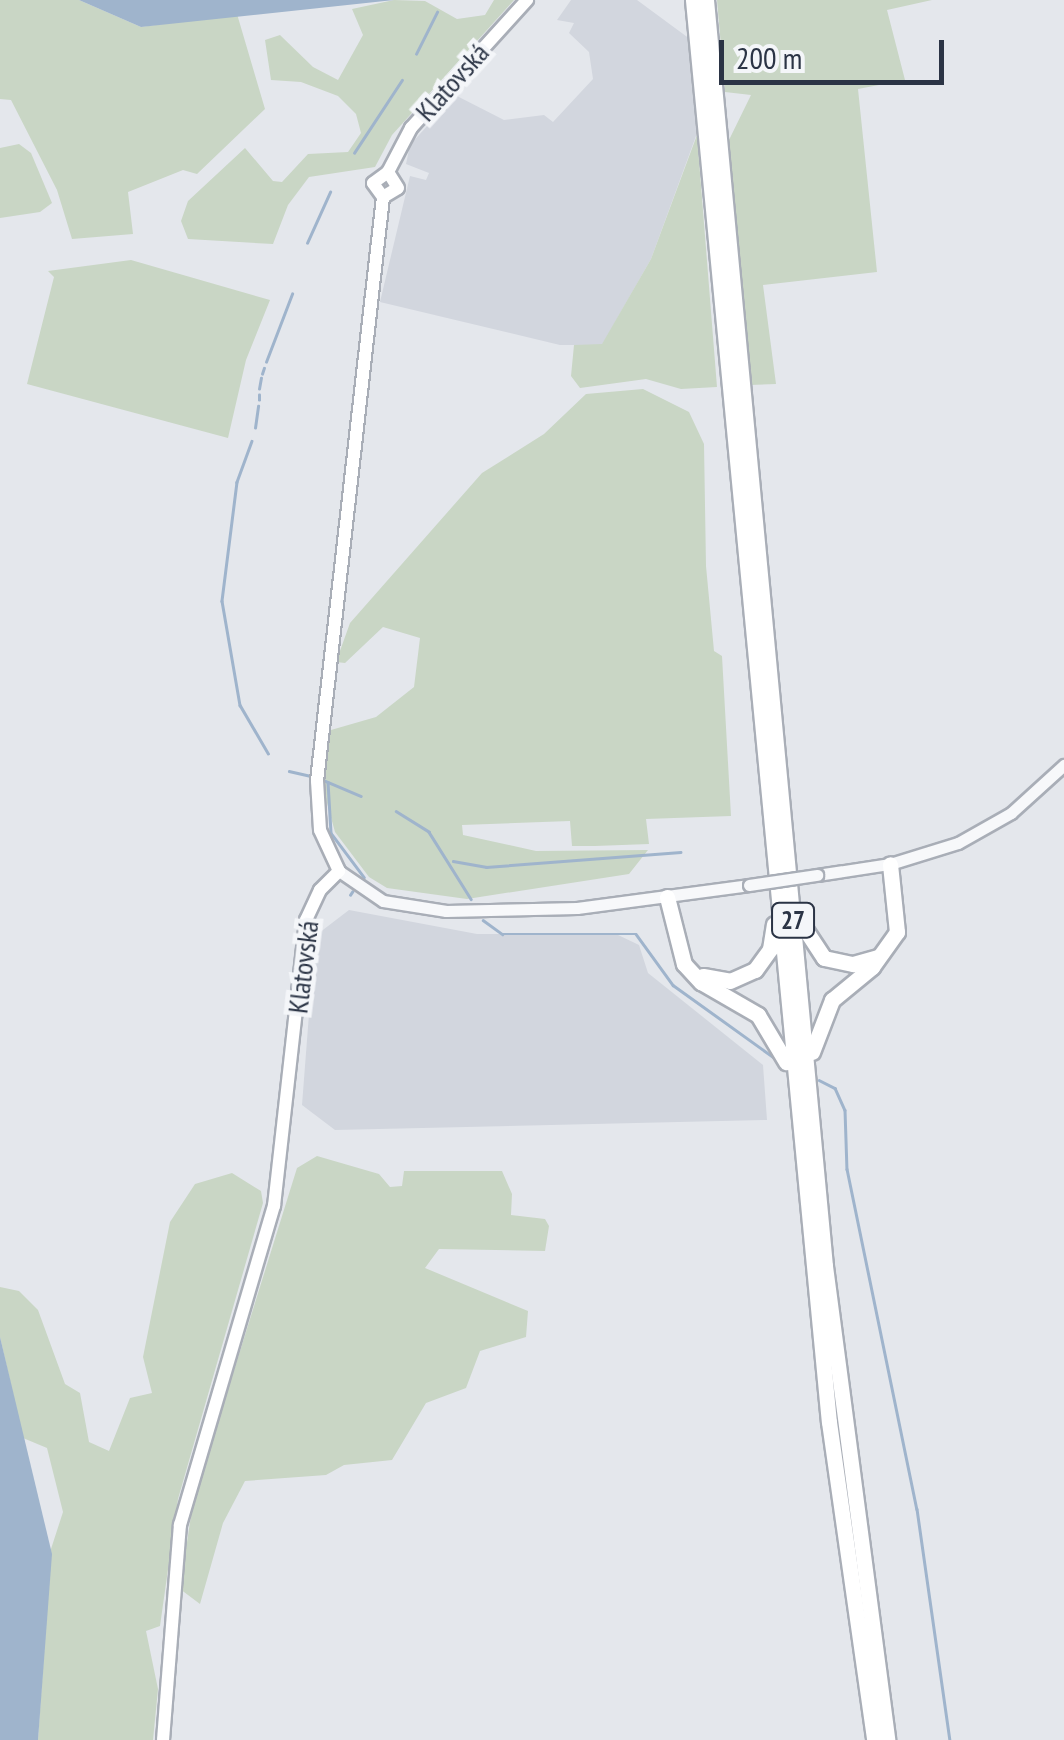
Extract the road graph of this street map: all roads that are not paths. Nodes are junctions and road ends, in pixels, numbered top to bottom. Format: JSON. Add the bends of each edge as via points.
{"nodes":[{"id":1,"x":527,"y":0,"type":"edge"},
{"id":2,"x":692,"y":0,"type":"edge"},
{"id":3,"x":706,"y":0,"type":"edge"},
{"id":4,"x":1064,"y":765,"type":"edge"},
{"id":5,"x":779,"y":778,"type":"junction"},
{"id":6,"x":890,"y":864,"type":"junction"},
{"id":7,"x":775,"y":866,"type":"junction"},
{"id":8,"x":339,"y":871,"type":"junction"},
{"id":9,"x":666,"y":897,"type":"junction"},
{"id":10,"x":881,"y":956,"type":"junction"},
{"id":11,"x":694,"y":975,"type":"junction"},
{"id":12,"x":809,"y":1106,"type":"junction"},
{"id":13,"x":800,"y":1136,"type":"junction"},
{"id":14,"x":162,"y":1740,"type":"edge"},
{"id":15,"x":874,"y":1740,"type":"edge"},
{"id":16,"x":887,"y":1740,"type":"edge"}],
"edges":[{"from":1,"to":8,"type":"main road","name":"Klatovská","via":[[411,128],[388,172],[398,186],[383,197],[318,777],[320,830]]},
{"from":2,"to":7,"type":"highway","number":"27"},
{"from":3,"to":5,"type":"highway","number":"27"},
{"from":4,"to":6,"type":"street","via":[[985,830]]},
{"from":5,"to":10,"type":"highway","via":[[788,803],[798,918],[810,945],[844,964]]},
{"from":5,"to":12,"type":"highway","number":"27"},
{"from":6,"to":9,"type":"street","bridge":true},
{"from":6,"to":10,"type":"highway","via":[[899,923]]},
{"from":7,"to":11,"type":"highway","via":[[773,933],[761,964],[730,981]]},
{"from":7,"to":13,"type":"highway","number":"27"},
{"from":8,"to":9,"type":"street","via":[[372,896],[416,909],[524,912]]},
{"from":8,"to":14,"type":"main road","name":"Klatovská","via":[[320,890],[306,920],[274,1206],[180,1525]]},
{"from":9,"to":11,"type":"highway","via":[[676,949]]},
{"from":10,"to":12,"type":"highway","via":[[822,1015]]},
{"from":11,"to":13,"type":"highway","via":[[772,1030],[786,1062]]},
{"from":12,"to":16,"type":"highway","number":"27","via":[[841,1422]]},
{"from":13,"to":15,"type":"highway","number":"27","via":[[828,1422]]}]}
